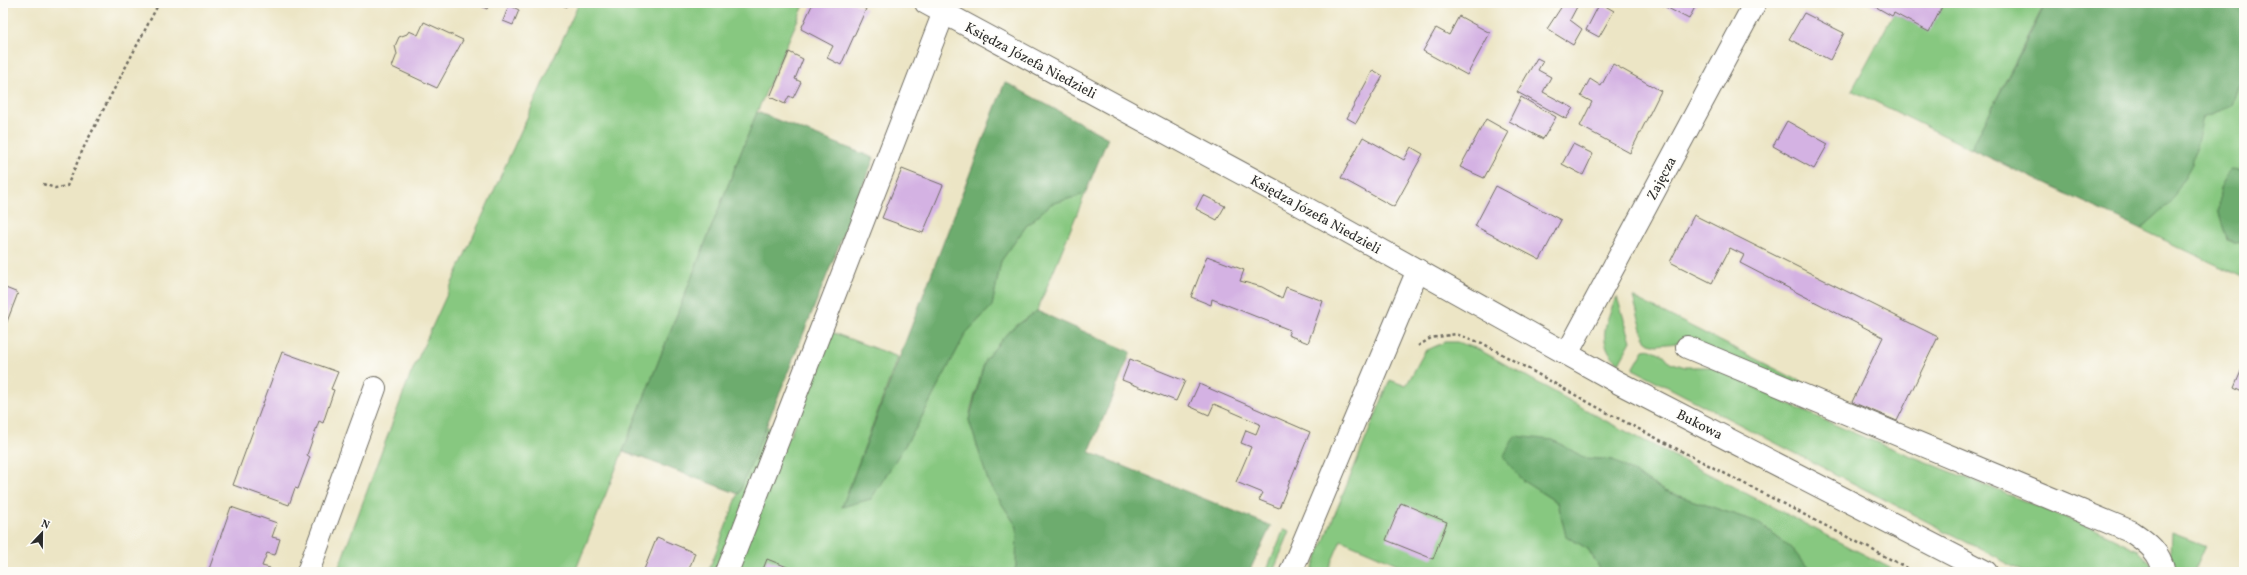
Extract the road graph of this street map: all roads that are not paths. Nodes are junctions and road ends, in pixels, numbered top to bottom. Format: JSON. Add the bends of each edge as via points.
{"nodes":[{"id":1,"x":1755,"y":3,"type":"edge"},
{"id":2,"x":935,"y":8,"type":"edge"},
{"id":3,"x":1418,"y":270,"type":"junction"},
{"id":4,"x":1687,"y":347,"type":"dead end"},
{"id":5,"x":1567,"y":354,"type":"junction"},
{"id":6,"x":375,"y":388,"type":"dead end"},
{"id":7,"x":308,"y":572,"type":"edge"},
{"id":8,"x":727,"y":572,"type":"edge"},
{"id":9,"x":1291,"y":572,"type":"edge"},
{"id":10,"x":1986,"y":572,"type":"edge"},
{"id":11,"x":2164,"y":572,"type":"edge"}],
"edges":[{"from":1,"to":5,"type":"street","name":"Zajęcza"},
{"from":2,"to":3,"type":"street","name":"Księdza Józefa Niedzieli"},
{"from":2,"to":8,"type":"street"},
{"from":3,"to":5,"type":"street","name":"Bukowa"},
{"from":3,"to":9,"type":"street"},
{"from":4,"to":11,"type":"street","via":[[2132,532],[2149,544],[2158,555]]},
{"from":5,"to":10,"type":"street","name":"Bukowa"},
{"from":6,"to":7,"type":"street"}]}
